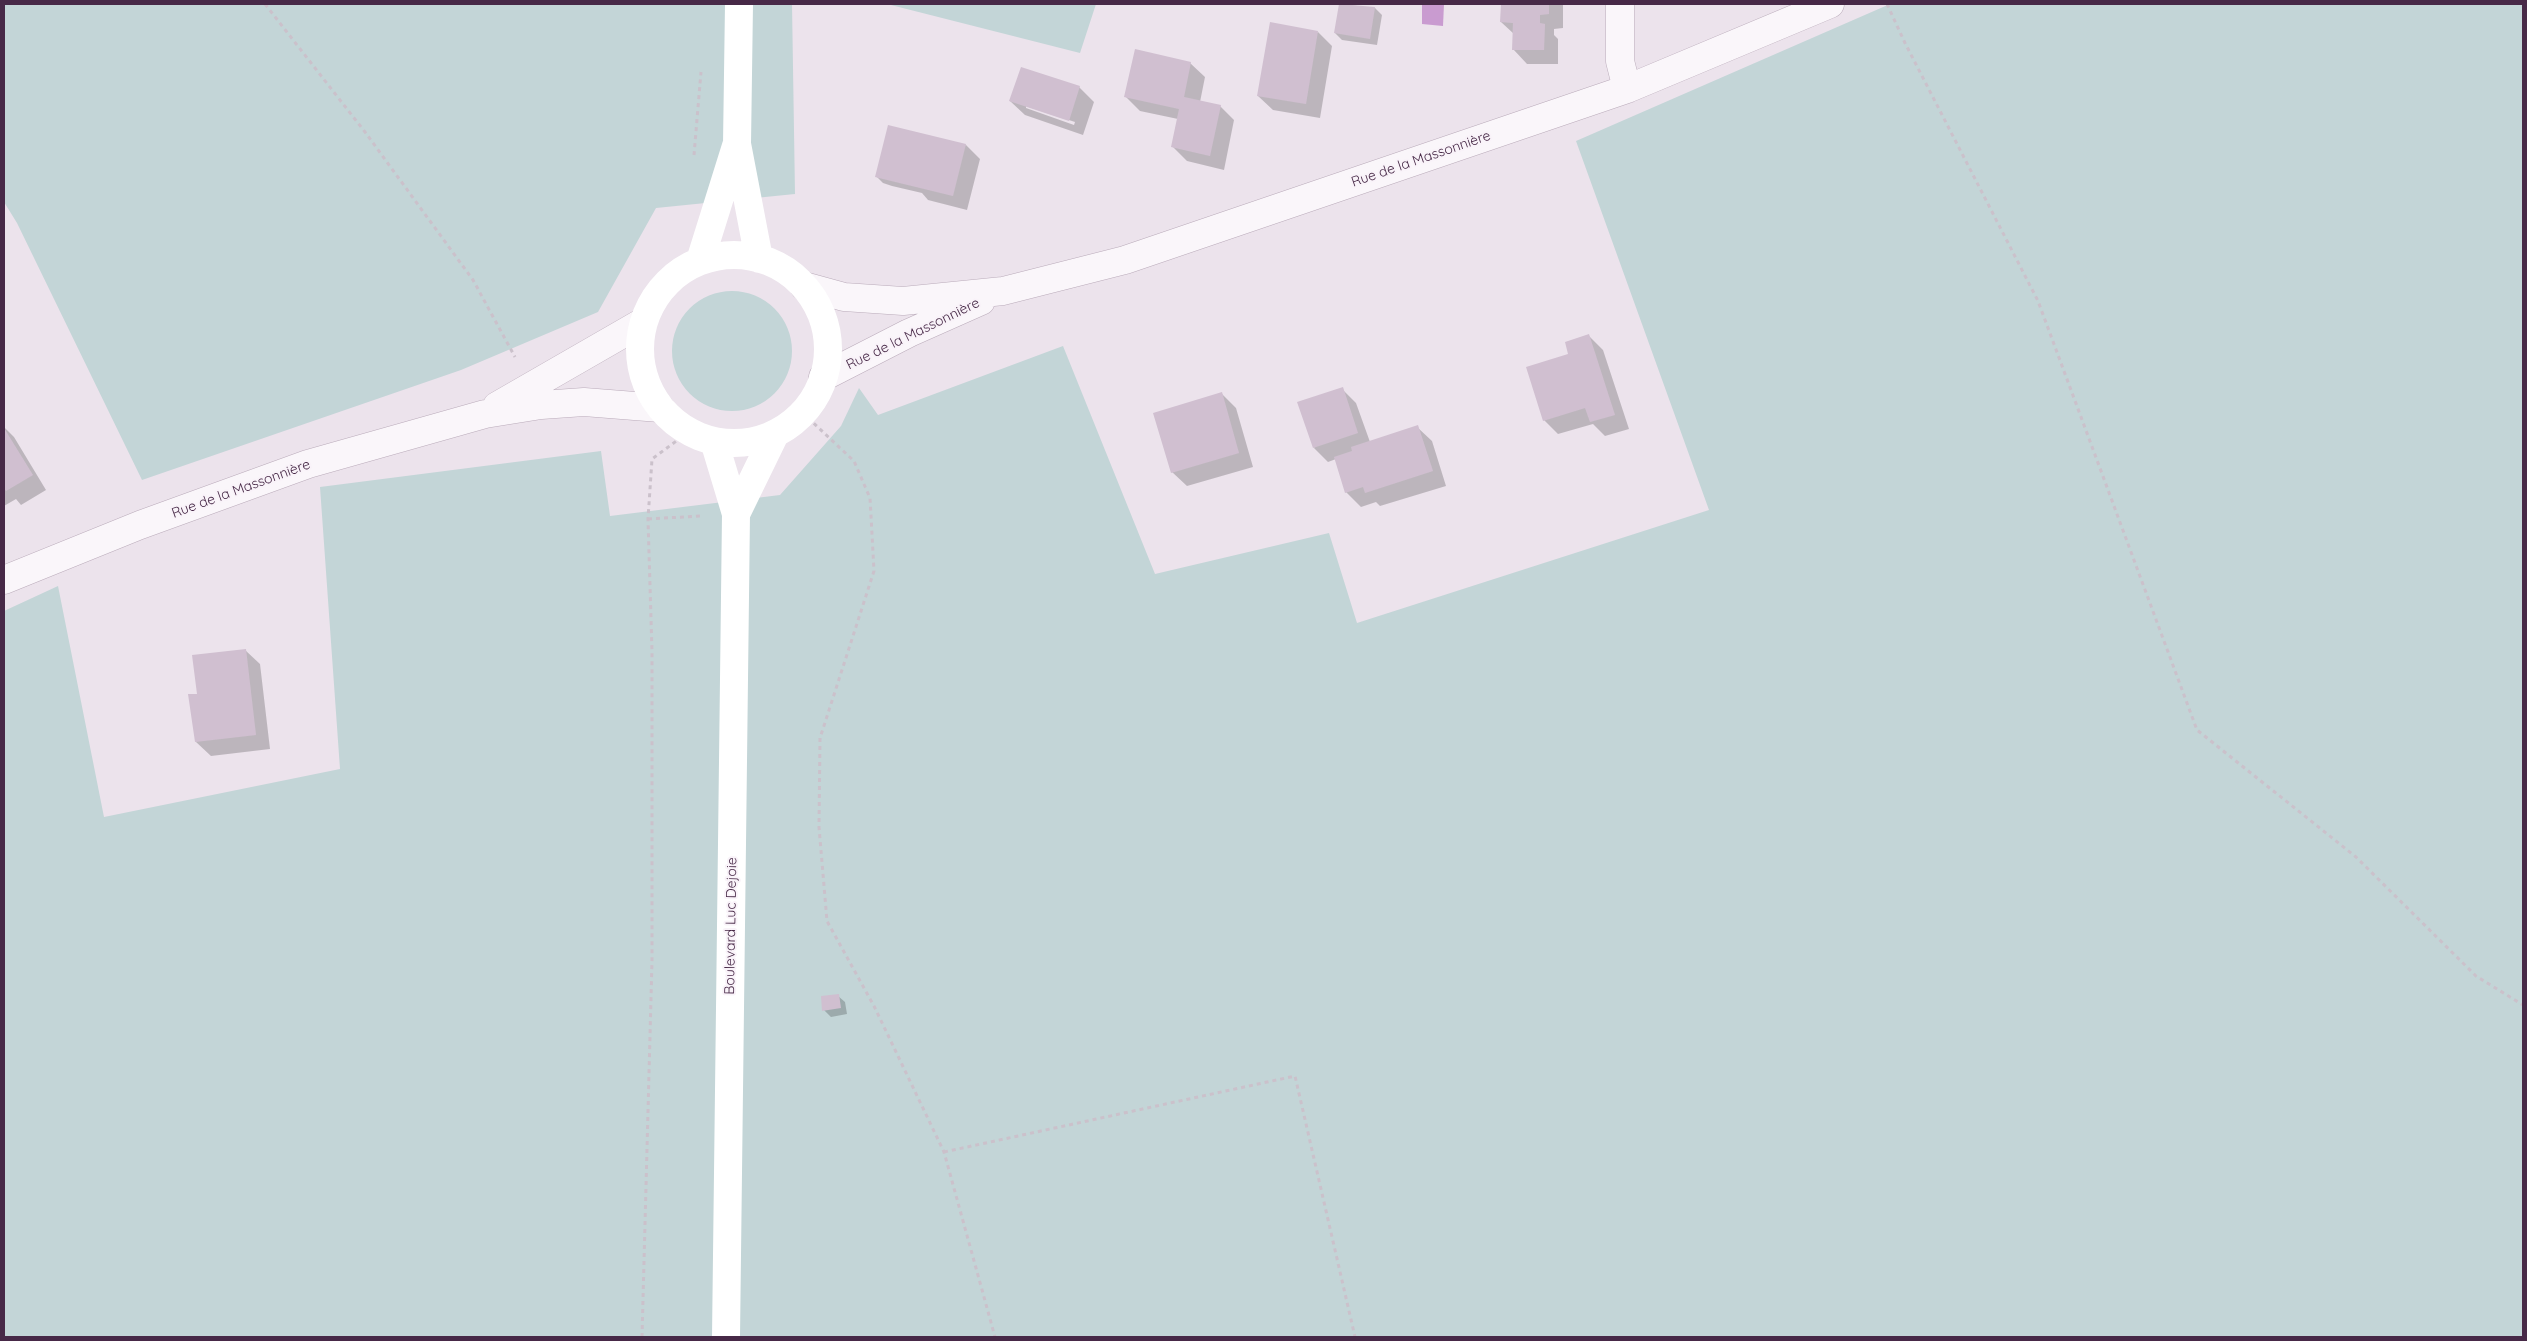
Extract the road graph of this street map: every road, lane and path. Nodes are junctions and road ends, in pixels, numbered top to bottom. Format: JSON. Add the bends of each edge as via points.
{"nodes":[{"id":1,"x":265,"y":4,"type":"edge"},
{"id":2,"x":739,"y":4,"type":"edge"},
{"id":3,"x":1620,"y":4,"type":"edge"},
{"id":4,"x":1830,"y":4,"type":"edge"},
{"id":5,"x":1887,"y":4,"type":"edge"},
{"id":6,"x":701,"y":67,"type":"dead end"},
{"id":7,"x":1627,"y":89,"type":"junction"},
{"id":8,"x":737,"y":144,"type":"junction"},
{"id":9,"x":694,"y":164,"type":"dead end"},
{"id":10,"x":759,"y":259,"type":"junction"},
{"id":11,"x":700,"y":261,"type":"junction"},
{"id":12,"x":804,"y":286,"type":"junction"},
{"id":13,"x":1003,"y":291,"type":"junction"},
{"id":14,"x":643,"y":322,"type":"junction"},
{"id":15,"x":824,"y":377,"type":"junction"},
{"id":16,"x":530,"y":386,"type":"junction"},
{"id":17,"x":660,"y":408,"type":"junction"},
{"id":18,"x":803,"y":413,"type":"junction"},
{"id":19,"x":485,"y":414,"type":"junction"},
{"id":20,"x":689,"y":431,"type":"junction"},
{"id":21,"x":775,"y":434,"type":"junction"},
{"id":22,"x":714,"y":441,"type":"junction"},
{"id":23,"x":736,"y":514,"type":"junction"},
{"id":24,"x":648,"y":519,"type":"junction"},
{"id":25,"x":4,"y":580,"type":"edge"},
{"id":26,"x":2523,"y":1005,"type":"edge"},
{"id":27,"x":944,"y":1152,"type":"junction"},
{"id":28,"x":642,"y":1337,"type":"edge"},
{"id":29,"x":726,"y":1337,"type":"edge"},
{"id":30,"x":995,"y":1337,"type":"edge"},
{"id":31,"x":1355,"y":1337,"type":"edge"}],
"edges":[{"from":1,"to":16,"type":"path","via":[[365,132],[473,280]]},
{"from":2,"to":8,"type":"main road"},
{"from":3,"to":7,"type":"street","via":[[1620,61]]},
{"from":4,"to":7,"type":"street","name":"Rue de la Massonnière"},
{"from":5,"to":26,"type":"path","via":[[2038,301],[2197,730],[2356,857],[2476,976]]},
{"from":6,"to":9,"type":"path"},
{"from":7,"to":13,"type":"street","name":"Rue de la Massonnière","via":[[1124,260]]},
{"from":8,"to":10,"type":"main road"},
{"from":8,"to":11,"type":"main road"},
{"from":10,"to":11,"type":"main road","via":[[729,255]]},
{"from":10,"to":12,"type":"main road","via":[[783,269]]},
{"from":11,"to":14,"type":"main road","via":[[673,278],[655,298]]},
{"from":12,"to":13,"type":"street","name":"Rue de la Massonnière","via":[[844,297],[903,301]]},
{"from":12,"to":15,"type":"main road","via":[[818,306],[826,329],[828,354]]},
{"from":13,"to":15,"type":"street","name":"Rue de la Massonnière","via":[[909,333]]},
{"from":14,"to":16,"type":"street","name":"Rue de la Massonnière"},
{"from":14,"to":17,"type":"main road","via":[[641,367]]},
{"from":15,"to":18,"type":"main road"},
{"from":16,"to":19,"type":"street","name":"Rue de la Massonnière"},
{"from":17,"to":19,"type":"street","name":"Rue de la Massonnière","via":[[584,402]]},
{"from":17,"to":20,"type":"main road"},
{"from":18,"to":21,"type":"main road"},
{"from":18,"to":27,"type":"path","via":[[854,461],[870,498],[874,571],[820,738],[819,827],[827,921],[874,1006]]},
{"from":19,"to":25,"type":"street","name":"Rue de la Massonnière","via":[[308,464],[140,525]]},
{"from":20,"to":22,"type":"main road"},
{"from":20,"to":24,"type":"path","via":[[652,459]]},
{"from":21,"to":22,"type":"main road","via":[[755,441]]},
{"from":21,"to":23,"type":"main road","name":"Boulevard Luc Dejoie"},
{"from":22,"to":23,"type":"main road","name":"Boulevard Luc Dejoie"},
{"from":23,"to":24,"type":"path"},
{"from":23,"to":29,"type":"main road","name":"Boulevard Luc Dejoie"},
{"from":24,"to":28,"type":"path","via":[[652,652],[652,961]]},
{"from":27,"to":30,"type":"path"},
{"from":27,"to":31,"type":"path","via":[[1295,1076]]}]}
